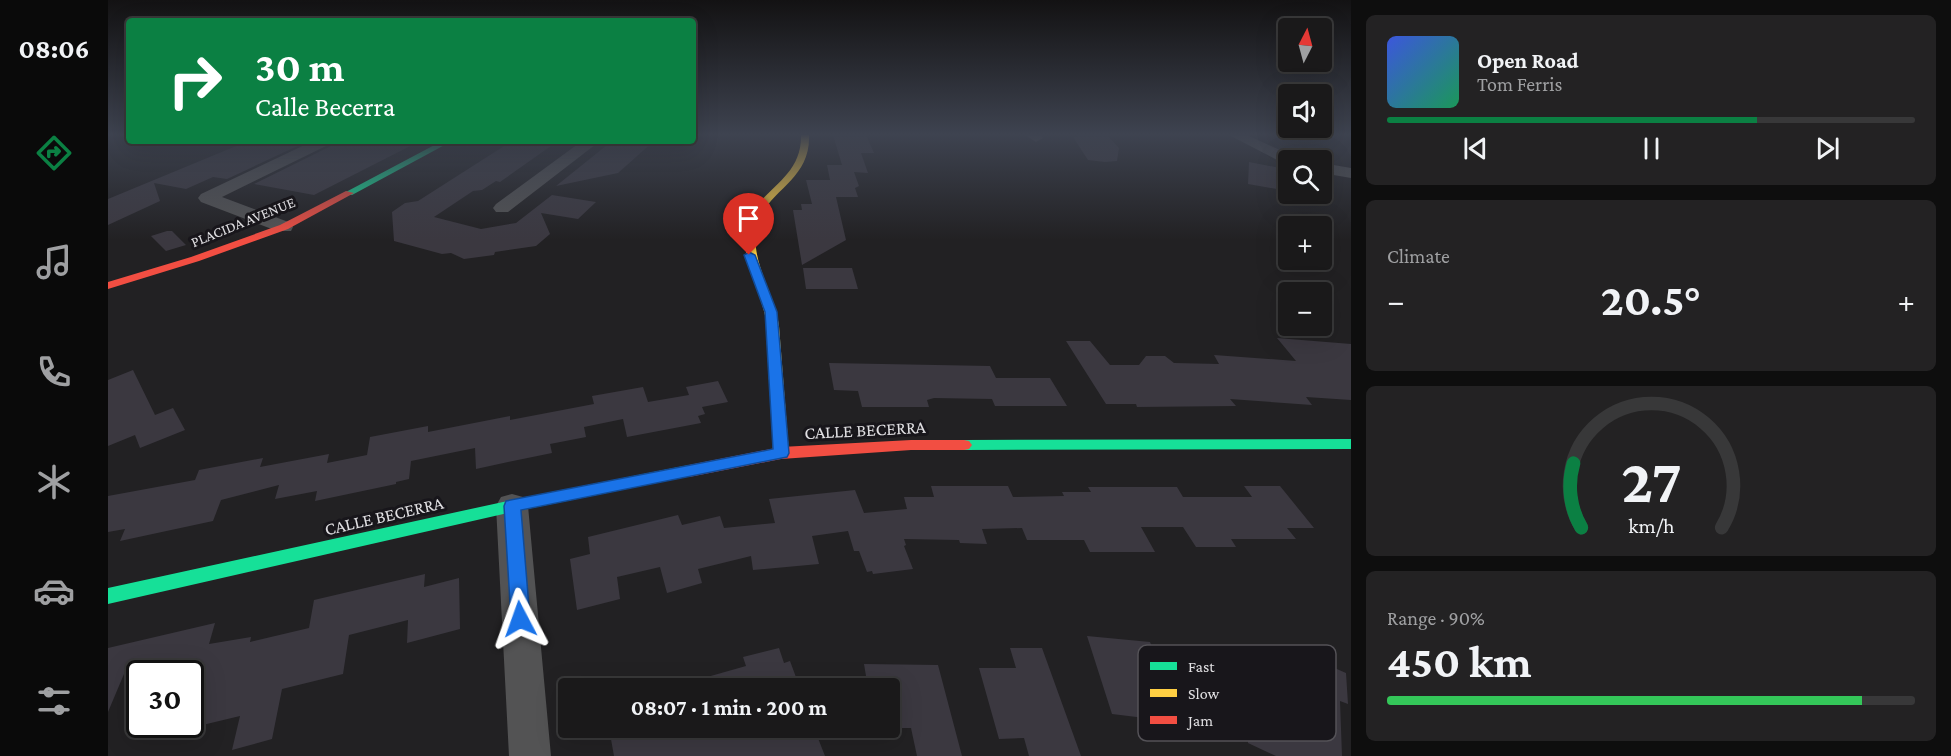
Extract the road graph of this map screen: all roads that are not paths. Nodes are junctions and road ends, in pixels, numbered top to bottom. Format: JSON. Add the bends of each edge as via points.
{"nodes":[{"id":1,"x":264,"y":170,"type":"edge"},
{"id":2,"x":392,"y":170,"type":"edge"},
{"id":3,"x":553,"y":170,"type":"edge"},
{"id":4,"x":795,"y":170,"type":"edge"},
{"id":5,"x":502,"y":208,"type":"dead end"},
{"id":6,"x":284,"y":227,"type":"junction"},
{"id":7,"x":108,"y":286,"type":"edge"},
{"id":8,"x":1351,"y":444,"type":"edge"},
{"id":9,"x":781,"y":453,"type":"junction"},
{"id":10,"x":512,"y":506,"type":"junction"},
{"id":11,"x":108,"y":596,"type":"edge"},
{"id":12,"x":530,"y":756,"type":"edge"}],
"edges":[{"from":1,"to":6,"type":"street","via":[[207,198]]},
{"from":2,"to":6,"type":"street","name":"PLACIDA AVENUE"},
{"from":3,"to":5,"type":"street"},
{"from":4,"to":9,"type":"street","via":[[758,212],[751,225],[749,255],[771,312]]},
{"from":6,"to":7,"type":"street","name":"PLACIDA AVENUE"},
{"from":8,"to":9,"type":"street","name":"CALLE BECERRA","via":[[911,445]]},
{"from":9,"to":10,"type":"street","name":"CALLE BECERRA"},
{"from":10,"to":11,"type":"street","name":"CALLE BECERRA"},
{"from":10,"to":12,"type":"street"}]}
